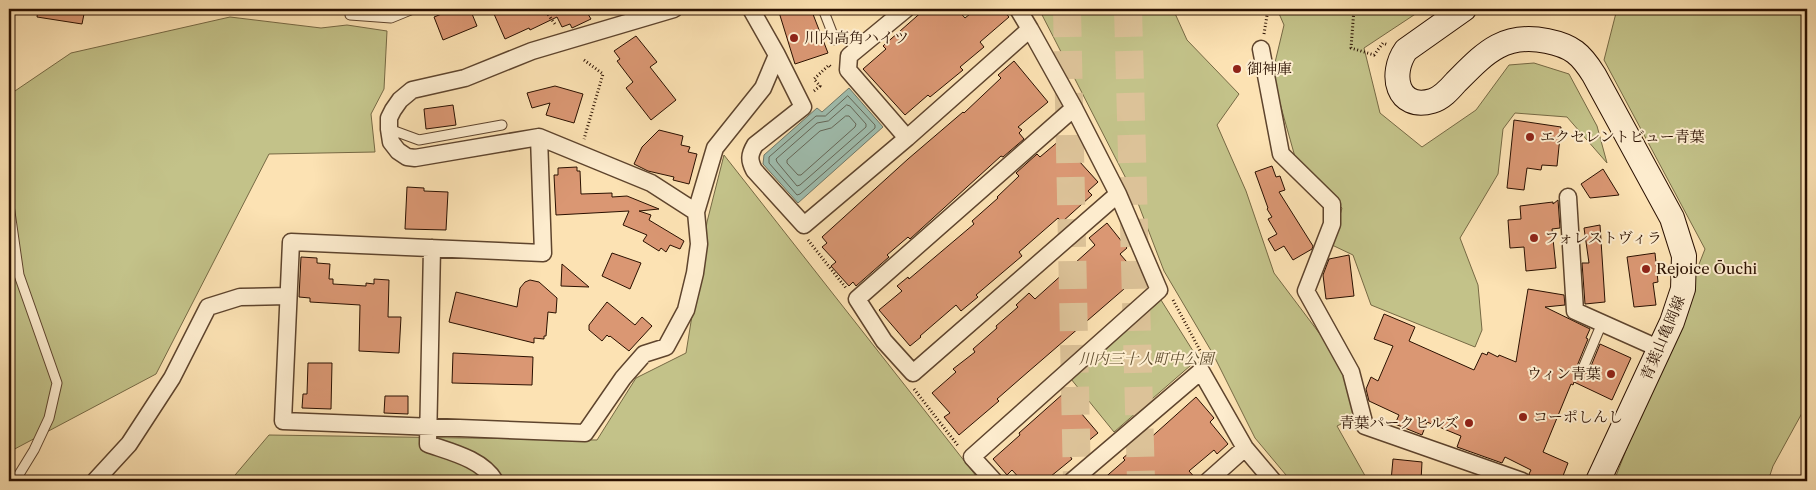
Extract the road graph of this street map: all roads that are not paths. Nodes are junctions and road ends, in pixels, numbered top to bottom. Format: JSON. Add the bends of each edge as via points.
{"nodes":[{"id":1,"x":413,"y":9,"type":"edge"},
{"id":2,"x":674,"y":9,"type":"edge"},
{"id":3,"x":751,"y":9,"type":"edge"},
{"id":4,"x":823,"y":9,"type":"edge"},
{"id":5,"x":906,"y":9,"type":"edge"},
{"id":6,"x":1018,"y":9,"type":"edge"},
{"id":7,"x":1464,"y":9,"type":"edge"},
{"id":8,"x":350,"y":15,"type":"dead end"},
{"id":9,"x":1030,"y":29,"type":"junction"},
{"id":10,"x":835,"y":40,"type":"dead end"},
{"id":11,"x":1261,"y":49,"type":"road end"},
{"id":12,"x":777,"y":55,"type":"junction"},
{"id":13,"x":1074,"y":108,"type":"junction"},
{"id":14,"x":502,"y":125,"type":"dead end"},
{"id":15,"x":389,"y":129,"type":"junction"},
{"id":16,"x":539,"y":137,"type":"junction"},
{"id":17,"x":907,"y":138,"type":"junction"},
{"id":18,"x":1118,"y":194,"type":"junction"},
{"id":19,"x":1568,"y":197,"type":"dead end"},
{"id":20,"x":9,"y":205,"type":"edge"},
{"id":21,"x":696,"y":212,"type":"junction"},
{"id":22,"x":432,"y":248,"type":"junction"},
{"id":23,"x":288,"y":296,"type":"junction"},
{"id":24,"x":1602,"y":323,"type":"junction"},
{"id":25,"x":1660,"y":349,"type":"junction"},
{"id":26,"x":1582,"y":368,"type":"dead end"},
{"id":27,"x":429,"y":428,"type":"junction"},
{"id":28,"x":1245,"y":448,"type":"junction"},
{"id":29,"x":14,"y":481,"type":"edge"},
{"id":30,"x":95,"y":481,"type":"edge"},
{"id":31,"x":495,"y":481,"type":"edge"},
{"id":32,"x":994,"y":481,"type":"edge"},
{"id":33,"x":1072,"y":481,"type":"edge"},
{"id":34,"x":1208,"y":481,"type":"edge"},
{"id":35,"x":1273,"y":481,"type":"edge"},
{"id":36,"x":1522,"y":481,"type":"edge"},
{"id":37,"x":1598,"y":481,"type":"edge"}],
"edges":[{"from":1,"to":8,"type":"lane","via":[[391,18]]},
{"from":2,"to":15,"type":"street","via":[[532,51],[466,78],[412,90],[393,110]]},
{"from":3,"to":12,"type":"street"},
{"from":4,"to":10,"type":"lane"},
{"from":5,"to":17,"type":"street","via":[[850,56],[848,70]]},
{"from":6,"to":9,"type":"street"},
{"from":7,"to":25,"type":"street","name":"青葉山亀岡線","via":[[1406,50],[1398,66],[1396,79],[1399,88],[1405,96],[1420,102],[1441,97],[1497,45],[1516,40],[1536,39],[1574,50],[1586,62],[1672,218],[1684,256],[1683,288]]},
{"from":9,"to":13,"type":"street"},
{"from":9,"to":17,"type":"street"},
{"from":11,"to":36,"type":"street","via":[[1281,154],[1332,204],[1332,224],[1306,291],[1351,372],[1365,426]]},
{"from":12,"to":17,"type":"street","via":[[803,106],[755,146],[750,152],[750,161],[754,170],[804,225]]},
{"from":12,"to":21,"type":"street","via":[[763,88],[715,148]]},
{"from":13,"to":18,"type":"street"},
{"from":13,"to":18,"type":"street","via":[[858,299],[884,341],[913,373]]},
{"from":14,"to":15,"type":"lane","via":[[419,140]]},
{"from":15,"to":16,"type":"street","via":[[391,142],[398,151],[415,158]]},
{"from":16,"to":21,"type":"street","via":[[652,183]]},
{"from":16,"to":22,"type":"street","via":[[543,253]]},
{"from":18,"to":32,"type":"street","via":[[1159,290],[972,457]]},
{"from":19,"to":24,"type":"street","via":[[1575,311]]},
{"from":20,"to":29,"type":"lane","via":[[19,275],[56,383],[49,418]]},
{"from":21,"to":27,"type":"street","via":[[699,244],[686,310],[666,347],[644,354],[585,432]]},
{"from":22,"to":23,"type":"street","via":[[291,242]]},
{"from":22,"to":27,"type":"street"},
{"from":23,"to":27,"type":"street","via":[[283,421]]},
{"from":23,"to":30,"type":"street","via":[[240,297],[208,307],[172,378],[135,436]]},
{"from":24,"to":25,"type":"street"},
{"from":24,"to":26,"type":"lane"},
{"from":25,"to":37,"type":"street","name":"青葉山亀岡線"},
{"from":27,"to":31,"type":"street","via":[[428,444],[470,459]]},
{"from":28,"to":33,"type":"street","via":[[1201,371]]},
{"from":28,"to":34,"type":"street"},
{"from":28,"to":35,"type":"street"}]}
